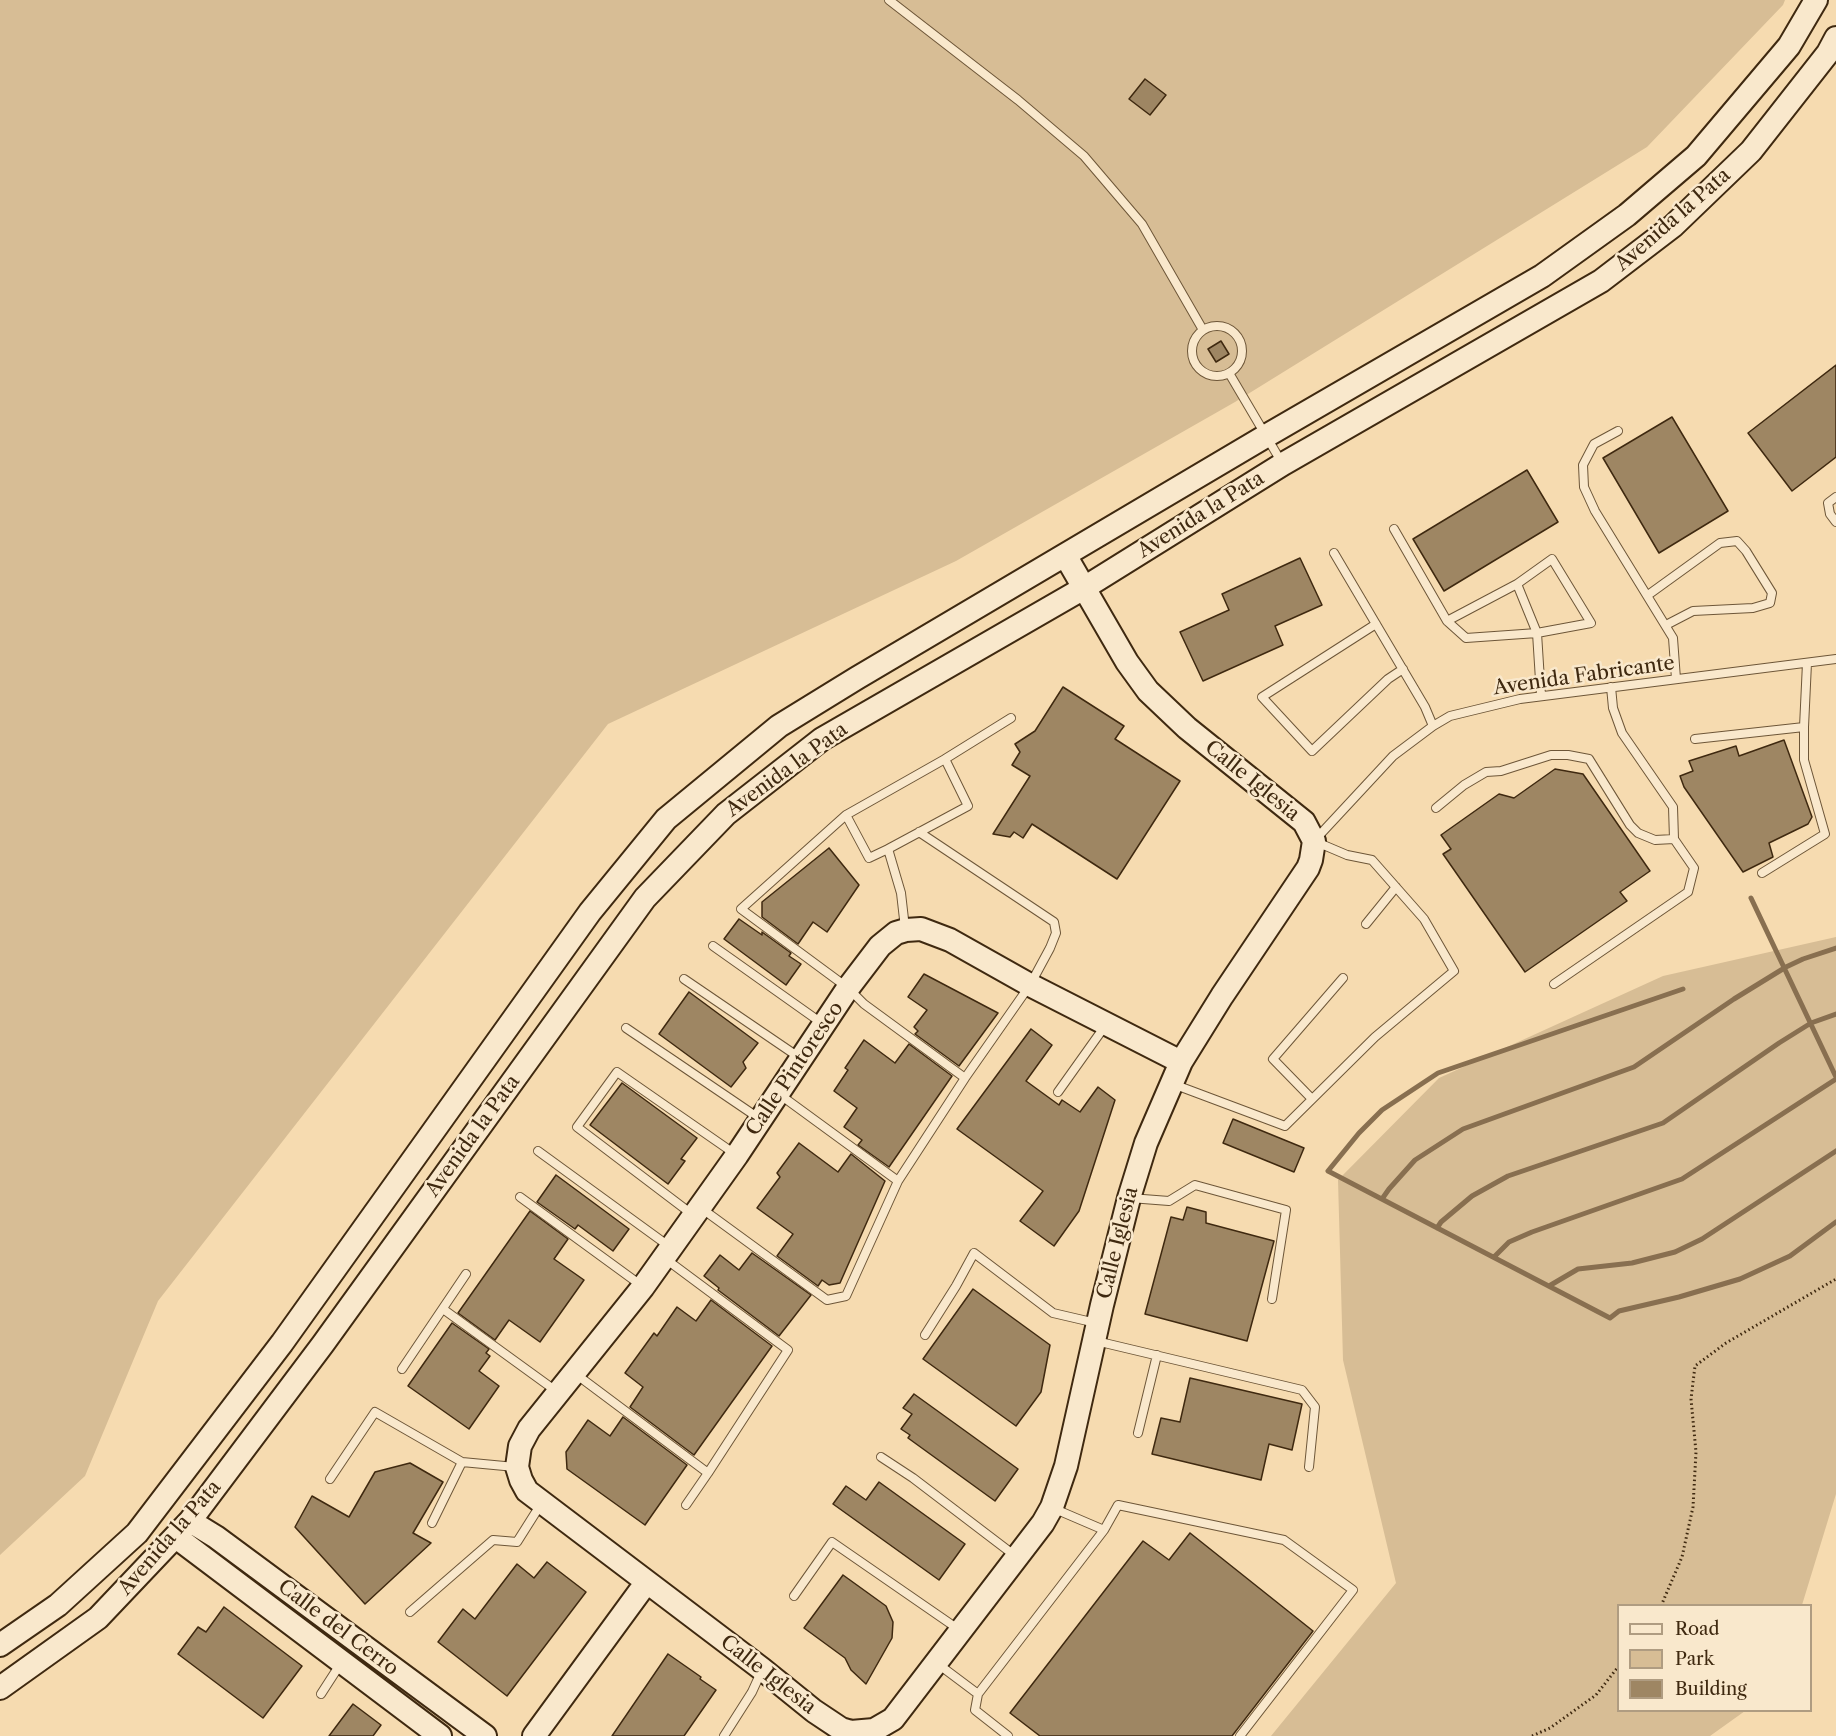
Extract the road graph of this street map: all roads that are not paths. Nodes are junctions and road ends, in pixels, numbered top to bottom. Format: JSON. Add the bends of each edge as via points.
{"nodes":[{"id":1,"x":889,"y":0,"type":"edge"},
{"id":2,"x":1816,"y":0,"type":"edge"},
{"id":3,"x":1836,"y":38,"type":"edge"},
{"id":4,"x":1203,"y":330,"type":"junction"},
{"id":5,"x":1229,"y":373,"type":"junction"},
{"id":6,"x":1618,"y":431,"type":"dead end"},
{"id":7,"x":1266,"y":436,"type":"junction"},
{"id":8,"x":1283,"y":464,"type":"junction"},
{"id":9,"x":1836,"y":497,"type":"edge"},
{"id":10,"x":1836,"y":522,"type":"edge"},
{"id":11,"x":1394,"y":529,"type":"dead end"},
{"id":12,"x":1334,"y":553,"type":"dead end"},
{"id":13,"x":1065,"y":555,"type":"junction"},
{"id":14,"x":1516,"y":584,"type":"junction"},
{"id":15,"x":1084,"y":588,"type":"junction"},
{"id":16,"x":1648,"y":595,"type":"junction"},
{"id":17,"x":1447,"y":621,"type":"junction"},
{"id":18,"x":1376,"y":624,"type":"junction"},
{"id":19,"x":1666,"y":625,"type":"junction"},
{"id":20,"x":1537,"y":633,"type":"junction"},
{"id":21,"x":1836,"y":659,"type":"edge"},
{"id":22,"x":1807,"y":663,"type":"junction"},
{"id":23,"x":1403,"y":669,"type":"junction"},
{"id":24,"x":1676,"y":679,"type":"junction"},
{"id":25,"x":1611,"y":687,"type":"junction"},
{"id":26,"x":1541,"y":696,"type":"junction"},
{"id":27,"x":1011,"y":718,"type":"dead end"},
{"id":28,"x":1433,"y":726,"type":"junction"},
{"id":29,"x":1804,"y":727,"type":"junction"},
{"id":30,"x":1695,"y":739,"type":"dead end"},
{"id":31,"x":945,"y":759,"type":"junction"},
{"id":32,"x":1436,"y":808,"type":"dead end"},
{"id":33,"x":846,"y":815,"type":"junction"},
{"id":34,"x":919,"y":832,"type":"junction"},
{"id":35,"x":1674,"y":839,"type":"junction"},
{"id":36,"x":1314,"y":841,"type":"junction"},
{"id":37,"x":888,"y":849,"type":"junction"},
{"id":38,"x":1762,"y":873,"type":"dead end"},
{"id":39,"x":1396,"y":887,"type":"junction"},
{"id":40,"x":1366,"y":924,"type":"dead end"},
{"id":41,"x":906,"y":930,"type":"junction"},
{"id":42,"x":713,"y":946,"type":"dead end"},
{"id":43,"x":1342,"y":978,"type":"dead end"},
{"id":44,"x":684,"y":979,"type":"dead end"},
{"id":45,"x":1554,"y":984,"type":"dead end"},
{"id":46,"x":1030,"y":985,"type":"junction"},
{"id":47,"x":848,"y":988,"type":"junction"},
{"id":48,"x":824,"y":1025,"type":"junction"},
{"id":49,"x":1106,"y":1025,"type":"junction"},
{"id":50,"x":626,"y":1028,"type":"dead end"},
{"id":51,"x":801,"y":1059,"type":"junction"},
{"id":52,"x":1181,"y":1062,"type":"junction"},
{"id":53,"x":965,"y":1078,"type":"junction"},
{"id":54,"x":1171,"y":1083,"type":"junction"},
{"id":55,"x":1058,"y":1092,"type":"dead end"},
{"id":56,"x":778,"y":1094,"type":"junction"},
{"id":57,"x":1312,"y":1099,"type":"junction"},
{"id":58,"x":761,"y":1120,"type":"junction"},
{"id":59,"x":538,"y":1151,"type":"dead end"},
{"id":60,"x":737,"y":1155,"type":"junction"},
{"id":61,"x":898,"y":1181,"type":"junction"},
{"id":62,"x":520,"y":1197,"type":"dead end"},
{"id":63,"x":1129,"y":1198,"type":"junction"},
{"id":64,"x":697,"y":1211,"type":"junction"},
{"id":65,"x":667,"y":1253,"type":"junction"},
{"id":66,"x":466,"y":1274,"type":"dead end"},
{"id":67,"x":643,"y":1287,"type":"junction"},
{"id":68,"x":1272,"y":1299,"type":"dead end"},
{"id":69,"x":443,"y":1309,"type":"junction"},
{"id":70,"x":1096,"y":1332,"type":"junction"},
{"id":71,"x":925,"y":1335,"type":"dead end"},
{"id":72,"x":1157,"y":1355,"type":"junction"},
{"id":73,"x":402,"y":1370,"type":"dead end"},
{"id":74,"x":573,"y":1372,"type":"junction"},
{"id":75,"x":557,"y":1392,"type":"junction"},
{"id":76,"x":1138,"y":1433,"type":"dead end"},
{"id":77,"x":881,"y":1457,"type":"dead end"},
{"id":78,"x":462,"y":1462,"type":"junction"},
{"id":79,"x":517,"y":1467,"type":"junction"},
{"id":80,"x":1309,"y":1467,"type":"dead end"},
{"id":81,"x":708,"y":1473,"type":"junction"},
{"id":82,"x":330,"y":1479,"type":"dead end"},
{"id":83,"x":542,"y":1503,"type":"junction"},
{"id":84,"x":686,"y":1505,"type":"dead end"},
{"id":85,"x":1052,"y":1507,"type":"junction"},
{"id":86,"x":432,"y":1523,"type":"dead end"},
{"id":87,"x":183,"y":1529,"type":"junction"},
{"id":88,"x":1104,"y":1530,"type":"junction"},
{"id":89,"x":137,"y":1533,"type":"junction"},
{"id":90,"x":1017,"y":1558,"type":"junction"},
{"id":91,"x":646,"y":1583,"type":"junction"},
{"id":92,"x":794,"y":1596,"type":"dead end"},
{"id":93,"x":410,"y":1612,"type":"dead end"},
{"id":94,"x":961,"y":1632,"type":"junction"},
{"id":95,"x":0,"y":1645,"type":"edge"},
{"id":96,"x":342,"y":1662,"type":"junction"},
{"id":97,"x":936,"y":1663,"type":"junction"},
{"id":98,"x":762,"y":1669,"type":"junction"},
{"id":99,"x":0,"y":1688,"type":"edge"},
{"id":100,"x":321,"y":1694,"type":"dead end"},
{"id":101,"x":978,"y":1694,"type":"junction"},
{"id":102,"x":862,"y":1734,"type":"edge"},
{"id":103,"x":441,"y":1736,"type":"edge"},
{"id":104,"x":484,"y":1736,"type":"edge"},
{"id":105,"x":534,"y":1736,"type":"edge"},
{"id":106,"x":724,"y":1736,"type":"edge"},
{"id":107,"x":1008,"y":1736,"type":"edge"},
{"id":108,"x":1240,"y":1736,"type":"edge"}],
"edges":[{"from":1,"to":4,"type":"lane","via":[[1084,156],[1142,224]]},
{"from":2,"to":7,"type":"main road","name":"Avenida la Pata","via":[[1789,46],[1696,156],[1628,215],[1542,276]]},
{"from":3,"to":8,"type":"main road","name":"Avenida la Pata","via":[[1751,151],[1673,226],[1601,282]]},
{"from":4,"to":5,"type":"lane","via":[[1191,350],[1196,366],[1216,377]]},
{"from":4,"to":5,"type":"lane","via":[[1228,328],[1240,340],[1241,358]]},
{"from":5,"to":7,"type":"lane"},
{"from":6,"to":16,"type":"lane","via":[[1594,444],[1583,465],[1584,487]]},
{"from":7,"to":8,"type":"lane"},
{"from":7,"to":13,"type":"main road","name":"Avenida la Pata"},
{"from":8,"to":15,"type":"main road","name":"Avenida la Pata"},
{"from":9,"to":10,"type":"lane","via":[[1828,503]]},
{"from":11,"to":17,"type":"lane"},
{"from":12,"to":18,"type":"lane"},
{"from":13,"to":15,"type":"main road","name":"Calle Iglesia"},
{"from":13,"to":89,"type":"main road","name":"Avenida la Pata","via":[[779,726],[666,819],[590,912],[282,1343]]},
{"from":14,"to":17,"type":"lane"},
{"from":14,"to":20,"type":"lane"},
{"from":14,"to":20,"type":"lane","via":[[1552,559],[1591,623]]},
{"from":15,"to":36,"type":"main road","name":"Calle Iglesia","via":[[1127,662],[1163,707],[1304,822]]},
{"from":15,"to":87,"type":"main road","name":"Avenida la Pata","via":[[822,739],[726,814],[645,898],[323,1344]]},
{"from":16,"to":19,"type":"lane"},
{"from":16,"to":19,"type":"lane","via":[[1720,543],[1737,541],[1772,593],[1770,603],[1762,606],[1693,611]]},
{"from":17,"to":20,"type":"lane","via":[[1466,638]]},
{"from":18,"to":23,"type":"lane"},
{"from":18,"to":23,"type":"lane","via":[[1262,697],[1312,751]]},
{"from":19,"to":24,"type":"lane","via":[[1673,638]]},
{"from":20,"to":26,"type":"lane"},
{"from":21,"to":22,"type":"lane","name":"Avenida Fabricante"},
{"from":22,"to":24,"type":"lane","name":"Avenida Fabricante"},
{"from":22,"to":29,"type":"lane"},
{"from":23,"to":28,"type":"lane"},
{"from":24,"to":25,"type":"lane","name":"Avenida Fabricante"},
{"from":25,"to":26,"type":"lane","name":"Avenida Fabricante"},
{"from":25,"to":35,"type":"lane","via":[[1622,733],[1673,807]]},
{"from":26,"to":28,"type":"lane","name":"Avenida Fabricante","via":[[1450,716]]},
{"from":27,"to":31,"type":"lane"},
{"from":28,"to":36,"type":"lane","name":"Avenida Fabricante","via":[[1393,756]]},
{"from":29,"to":30,"type":"lane"},
{"from":29,"to":38,"type":"lane","via":[[1804,760],[1825,834]]},
{"from":31,"to":33,"type":"lane"},
{"from":31,"to":34,"type":"lane","via":[[968,806]]},
{"from":32,"to":35,"type":"lane","via":[[1486,772],[1551,755],[1568,755],[1589,759],[1638,833],[1655,840]]},
{"from":33,"to":37,"type":"lane","via":[[870,858]]},
{"from":33,"to":47,"type":"lane","via":[[741,909]]},
{"from":34,"to":37,"type":"lane"},
{"from":34,"to":46,"type":"lane","via":[[1054,922],[1053,942]]},
{"from":35,"to":45,"type":"lane","via":[[1694,868],[1688,891]]},
{"from":36,"to":39,"type":"lane","via":[[1347,855],[1372,860]]},
{"from":36,"to":52,"type":"main road","name":"Calle Iglesia","via":[[1308,868]]},
{"from":37,"to":41,"type":"lane","via":[[901,893]]},
{"from":39,"to":40,"type":"lane"},
{"from":39,"to":57,"type":"lane","via":[[1424,918],[1454,971],[1375,1037]]},
{"from":41,"to":46,"type":"main road","via":[[921,929],[944,937]]},
{"from":41,"to":47,"type":"main road","name":"Calle Pintoresco","via":[[880,946]]},
{"from":42,"to":48,"type":"lane"},
{"from":43,"to":57,"type":"lane","via":[[1273,1059]]},
{"from":44,"to":51,"type":"lane"},
{"from":46,"to":49,"type":"main road"},
{"from":46,"to":53,"type":"lane"},
{"from":47,"to":48,"type":"main road","name":"Calle Pintoresco"},
{"from":47,"to":53,"type":"lane"},
{"from":48,"to":51,"type":"main road","name":"Calle Pintoresco"},
{"from":49,"to":52,"type":"main road"},
{"from":49,"to":55,"type":"lane"},
{"from":50,"to":58,"type":"lane"},
{"from":51,"to":56,"type":"main road","name":"Calle Pintoresco"},
{"from":52,"to":54,"type":"main road","name":"Calle Iglesia"},
{"from":53,"to":61,"type":"lane"},
{"from":54,"to":57,"type":"lane","via":[[1285,1126]]},
{"from":54,"to":63,"type":"main road","name":"Calle Iglesia"},
{"from":56,"to":58,"type":"main road","name":"Calle Pintoresco"},
{"from":56,"to":61,"type":"lane"},
{"from":58,"to":60,"type":"main road","name":"Calle Pintoresco"},
{"from":59,"to":65,"type":"lane"},
{"from":60,"to":64,"type":"main road","name":"Calle Pintoresco"},
{"from":60,"to":64,"type":"lane","via":[[617,1072],[577,1127]]},
{"from":61,"to":64,"type":"lane","via":[[846,1296],[827,1300],[721,1221]]},
{"from":62,"to":67,"type":"lane"},
{"from":63,"to":68,"type":"lane","via":[[1169,1201],[1195,1185],[1286,1210]]},
{"from":63,"to":70,"type":"main road","name":"Calle Iglesia"},
{"from":64,"to":65,"type":"main road","name":"Calle Pintoresco"},
{"from":65,"to":67,"type":"main road","name":"Calle Pintoresco"},
{"from":65,"to":81,"type":"lane","via":[[788,1350]]},
{"from":66,"to":69,"type":"lane"},
{"from":67,"to":74,"type":"main road","name":"Calle Pintoresco"},
{"from":69,"to":73,"type":"lane"},
{"from":69,"to":75,"type":"lane"},
{"from":70,"to":71,"type":"lane","via":[[1053,1313],[974,1253]]},
{"from":70,"to":72,"type":"lane"},
{"from":70,"to":85,"type":"main road","name":"Calle Iglesia","via":[[1066,1466]]},
{"from":72,"to":76,"type":"lane"},
{"from":72,"to":80,"type":"lane","via":[[1302,1390],[1314,1407]]},
{"from":74,"to":75,"type":"main road","name":"Calle Pintoresco"},
{"from":74,"to":81,"type":"lane"},
{"from":75,"to":79,"type":"main road","name":"Calle Pintoresco","via":[[529,1429],[520,1446]]},
{"from":77,"to":90,"type":"lane"},
{"from":78,"to":79,"type":"lane"},
{"from":78,"to":82,"type":"lane","via":[[375,1412]]},
{"from":78,"to":86,"type":"lane"},
{"from":79,"to":83,"type":"main road","name":"Calle Iglesia","via":[[527,1491]]},
{"from":81,"to":84,"type":"lane"},
{"from":83,"to":91,"type":"main road","name":"Calle Iglesia"},
{"from":83,"to":93,"type":"lane","via":[[517,1542],[493,1539]]},
{"from":85,"to":88,"type":"lane"},
{"from":85,"to":90,"type":"main road","name":"Calle Iglesia"},
{"from":87,"to":89,"type":"main road"},
{"from":87,"to":96,"type":"main road","name":"Calle del Cerro"},
{"from":87,"to":99,"type":"main road","name":"Avenida la Pata","via":[[98,1618]]},
{"from":87,"to":104,"type":"main road","name":"Calle del Cerro","via":[[216,1537]]},
{"from":88,"to":101,"type":"lane"},
{"from":88,"to":108,"type":"lane","via":[[1118,1505],[1284,1540],[1353,1590]]},
{"from":89,"to":95,"type":"main road","name":"Avenida la Pata","via":[[58,1605]]},
{"from":90,"to":94,"type":"main road","name":"Calle Iglesia"},
{"from":91,"to":98,"type":"main road","name":"Calle Iglesia"},
{"from":91,"to":105,"type":"main road"},
{"from":92,"to":94,"type":"lane","via":[[832,1542]]},
{"from":94,"to":97,"type":"main road","name":"Calle Iglesia"},
{"from":96,"to":100,"type":"lane"},
{"from":96,"to":103,"type":"main road","name":"Calle del Cerro"},
{"from":97,"to":101,"type":"lane"},
{"from":97,"to":102,"type":"main road","name":"Calle Iglesia","via":[[893,1719]]},
{"from":98,"to":102,"type":"main road","name":"Calle Iglesia","via":[[830,1722]]},
{"from":98,"to":106,"type":"lane"},
{"from":101,"to":107,"type":"lane","via":[[975,1710]]}]}
